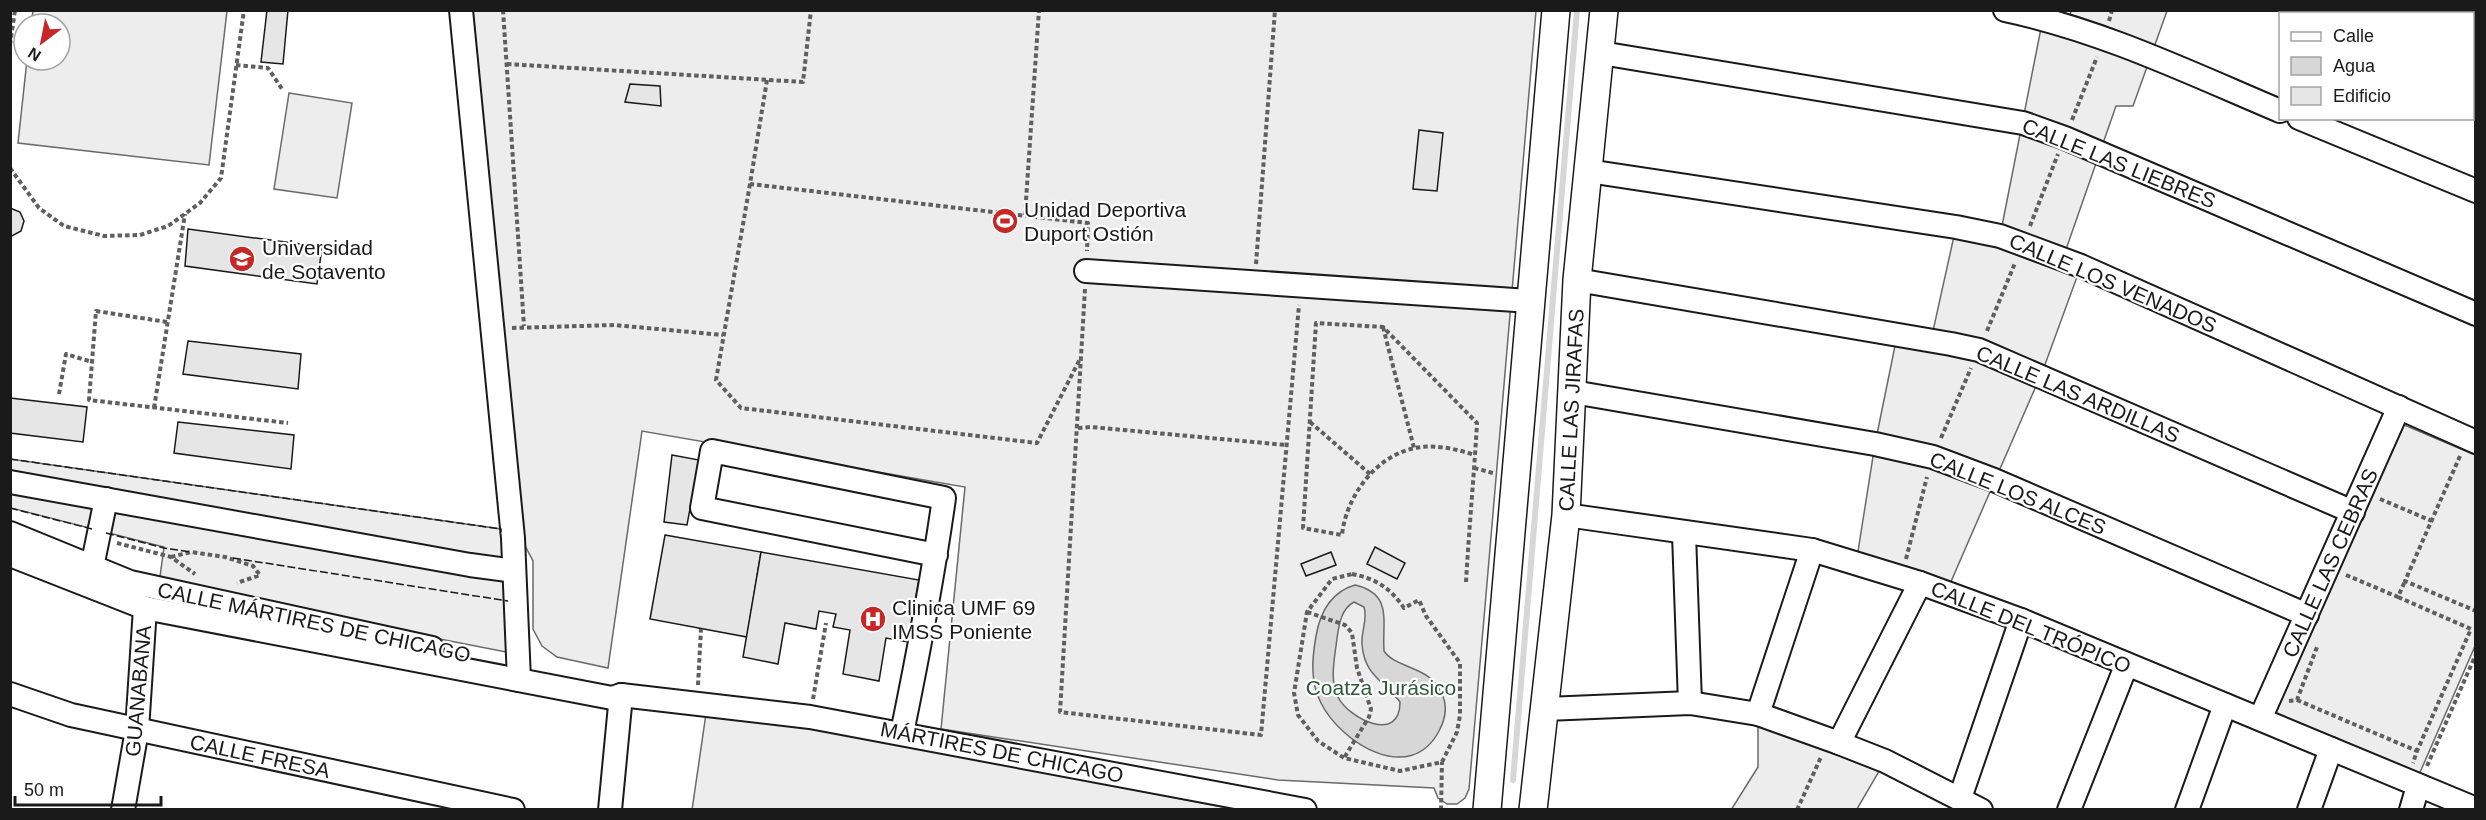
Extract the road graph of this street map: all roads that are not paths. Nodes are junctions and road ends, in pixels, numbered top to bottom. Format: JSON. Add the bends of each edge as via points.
{"nodes":[{"id":1,"x":461,"y":10,"type":"edge"},
{"id":2,"x":1556,"y":10,"type":"edge"},
{"id":3,"x":1604,"y":10,"type":"edge"},
{"id":4,"x":2005,"y":10,"type":"edge"},
{"id":5,"x":1601,"y":53,"type":"junction"},
{"id":6,"x":2279,"y":111,"type":"edge"},
{"id":7,"x":2304,"y":120,"type":"edge"},
{"id":8,"x":1588,"y":171,"type":"junction"},
{"id":9,"x":2475,"y":191,"type":"edge"},
{"id":10,"x":1086,"y":271,"type":"road end"},
{"id":11,"x":1577,"y":280,"type":"junction"},
{"id":12,"x":1531,"y":301,"type":"junction"},
{"id":13,"x":2475,"y":314,"type":"edge"},
{"id":14,"x":1573,"y":392,"type":"junction"},
{"id":15,"x":2399,"y":407,"type":"junction"},
{"id":16,"x":2468,"y":450,"type":"edge"},
{"id":17,"x":10,"y":482,"type":"edge"},
{"id":18,"x":106,"y":499,"type":"junction"},
{"id":19,"x":2353,"y":512,"type":"junction"},
{"id":20,"x":1566,"y":515,"type":"junction"},
{"id":21,"x":10,"y":532,"type":"edge"},
{"id":22,"x":1684,"y":534,"type":"junction"},
{"id":23,"x":1812,"y":550,"type":"junction"},
{"id":24,"x":10,"y":555,"type":"edge"},
{"id":25,"x":936,"y":555,"type":"junction"},
{"id":26,"x":92,"y":567,"type":"junction"},
{"id":27,"x":514,"y":571,"type":"junction"},
{"id":28,"x":1910,"y":580,"type":"junction"},
{"id":29,"x":146,"y":608,"type":"junction"},
{"id":30,"x":2307,"y":615,"type":"junction"},
{"id":31,"x":2021,"y":620,"type":"junction"},
{"id":32,"x":2126,"y":666,"type":"junction"},
{"id":33,"x":519,"y":674,"type":"junction"},
{"id":34,"x":10,"y":694,"type":"edge"},
{"id":35,"x":621,"y":695,"type":"junction"},
{"id":36,"x":1690,"y":703,"type":"junction"},
{"id":37,"x":697,"y":704,"type":"joint"},
{"id":38,"x":2225,"y":705,"type":"junction"},
{"id":39,"x":1546,"y":709,"type":"junction"},
{"id":40,"x":1758,"y":714,"type":"junction"},
{"id":41,"x":2260,"y":719,"type":"junction"},
{"id":42,"x":137,"y":730,"type":"junction"},
{"id":43,"x":902,"y":733,"type":"junction"},
{"id":44,"x":1834,"y":741,"type":"junction"},
{"id":45,"x":2331,"y":749,"type":"junction"},
{"id":46,"x":2412,"y":784,"type":"junction"},
{"id":47,"x":1960,"y":798,"type":"junction"},
{"id":48,"x":2475,"y":809,"type":"edge"},
{"id":49,"x":123,"y":810,"type":"edge"},
{"id":50,"x":513,"y":810,"type":"edge"},
{"id":51,"x":610,"y":810,"type":"edge"},
{"id":52,"x":1305,"y":810,"type":"edge"},
{"id":53,"x":1487,"y":810,"type":"edge"},
{"id":54,"x":1533,"y":810,"type":"edge"},
{"id":55,"x":1981,"y":810,"type":"edge"},
{"id":56,"x":2069,"y":810,"type":"edge"},
{"id":57,"x":2187,"y":810,"type":"edge"},
{"id":58,"x":2309,"y":810,"type":"edge"},
{"id":59,"x":2411,"y":810,"type":"edge"}],
"edges":[{"from":1,"to":27,"type":"street"},
{"from":2,"to":12,"type":"main road"},
{"from":3,"to":5,"type":"main road","name":"CALLE LAS JIRAFAS"},
{"from":4,"to":6,"type":"street","via":[[2105,38]]},
{"from":5,"to":8,"type":"main road","name":"CALLE LAS JIRAFAS"},
{"from":5,"to":13,"type":"street","name":"CALLE LAS LIEBRES","via":[[2023,123]]},
{"from":7,"to":9,"type":"street"},
{"from":8,"to":11,"type":"main road","name":"CALLE LAS JIRAFAS"},
{"from":8,"to":15,"type":"street","name":"CALLE LOS VENADOS","via":[[1956,227],[2023,244]]},
{"from":10,"to":12,"type":"street"},
{"from":11,"to":14,"type":"main road","name":"CALLE LAS JIRAFAS"},
{"from":11,"to":19,"type":"street","name":"CALLE LAS ARDILLAS","via":[[1979,350]]},
{"from":12,"to":53,"type":"main road"},
{"from":14,"to":20,"type":"main road","name":"CALLE LAS JIRAFAS"},
{"from":14,"to":30,"type":"street","name":"CALLE LOS ALCES","via":[[1933,457]]},
{"from":15,"to":16,"type":"street","name":"CALLE LOS VENADOS"},
{"from":15,"to":19,"type":"street","name":"CALLE LAS CEBRAS"},
{"from":17,"to":18,"type":"street"},
{"from":18,"to":26,"type":"street"},
{"from":18,"to":27,"type":"street"},
{"from":19,"to":30,"type":"street","name":"CALLE LAS CEBRAS"},
{"from":20,"to":22,"type":"street","name":"CALLE DEL TRÓPICO"},
{"from":20,"to":39,"type":"main road","name":"CALLE LAS JIRAFAS"},
{"from":21,"to":26,"type":"street","name":"CALLE MÁRTIRES DE CHICAGO"},
{"from":22,"to":23,"type":"street","name":"CALLE DEL TRÓPICO"},
{"from":22,"to":36,"type":"street"},
{"from":23,"to":28,"type":"street","name":"CALLE DEL TRÓPICO"},
{"from":23,"to":40,"type":"street"},
{"from":24,"to":29,"type":"street","name":"CALLE MÁRTIRES DE CHICAGO"},
{"from":25,"to":25,"type":"street","via":[[944,498],[712,452],[702,508]]},
{"from":25,"to":43,"type":"street"},
{"from":26,"to":33,"type":"street","name":"CALLE MÁRTIRES DE CHICAGO","via":[[130,582]]},
{"from":27,"to":33,"type":"street"},
{"from":28,"to":31,"type":"street","name":"CALLE DEL TRÓPICO"},
{"from":28,"to":44,"type":"street"},
{"from":29,"to":33,"type":"street","name":"CALLE MÁRTIRES DE CHICAGO"},
{"from":29,"to":42,"type":"street","name":"GUANABANA"},
{"from":30,"to":41,"type":"street","name":"CALLE LAS CEBRAS"},
{"from":31,"to":32,"type":"street","name":"CALLE DEL TRÓPICO"},
{"from":31,"to":47,"type":"street"},
{"from":32,"to":38,"type":"street","name":"CALLE DEL TRÓPICO"},
{"from":32,"to":56,"type":"street"},
{"from":33,"to":35,"type":"street","name":"CALLE MÁRTIRES DE CHICAGO","via":[[612,698]]},
{"from":34,"to":42,"type":"street","name":"CALLE FRESA","via":[[71,715]]},
{"from":35,"to":37,"type":"street","name":"CALLE MÁRTIRES DE CHICAGO"},
{"from":35,"to":51,"type":"street"},
{"from":36,"to":39,"type":"street"},
{"from":36,"to":40,"type":"street"},
{"from":37,"to":43,"type":"street","name":"MÁRTIRES DE CHICAGO"},
{"from":38,"to":41,"type":"street","name":"CALLE DEL TRÓPICO"},
{"from":38,"to":57,"type":"street"},
{"from":39,"to":54,"type":"main road","name":"CALLE LAS JIRAFAS"},
{"from":40,"to":44,"type":"street"},
{"from":41,"to":45,"type":"street","name":"CALLE DEL TRÓPICO"},
{"from":42,"to":49,"type":"street","name":"GUANABANA"},
{"from":42,"to":50,"type":"street","name":"CALLE FRESA"},
{"from":43,"to":52,"type":"street","name":"MÁRTIRES DE CHICAGO"},
{"from":44,"to":47,"type":"street"},
{"from":45,"to":46,"type":"street","name":"CALLE DEL TRÓPICO"},
{"from":45,"to":58,"type":"street"},
{"from":46,"to":48,"type":"street","name":"CALLE DEL TRÓPICO"},
{"from":46,"to":59,"type":"street"},
{"from":47,"to":55,"type":"street"}]}
